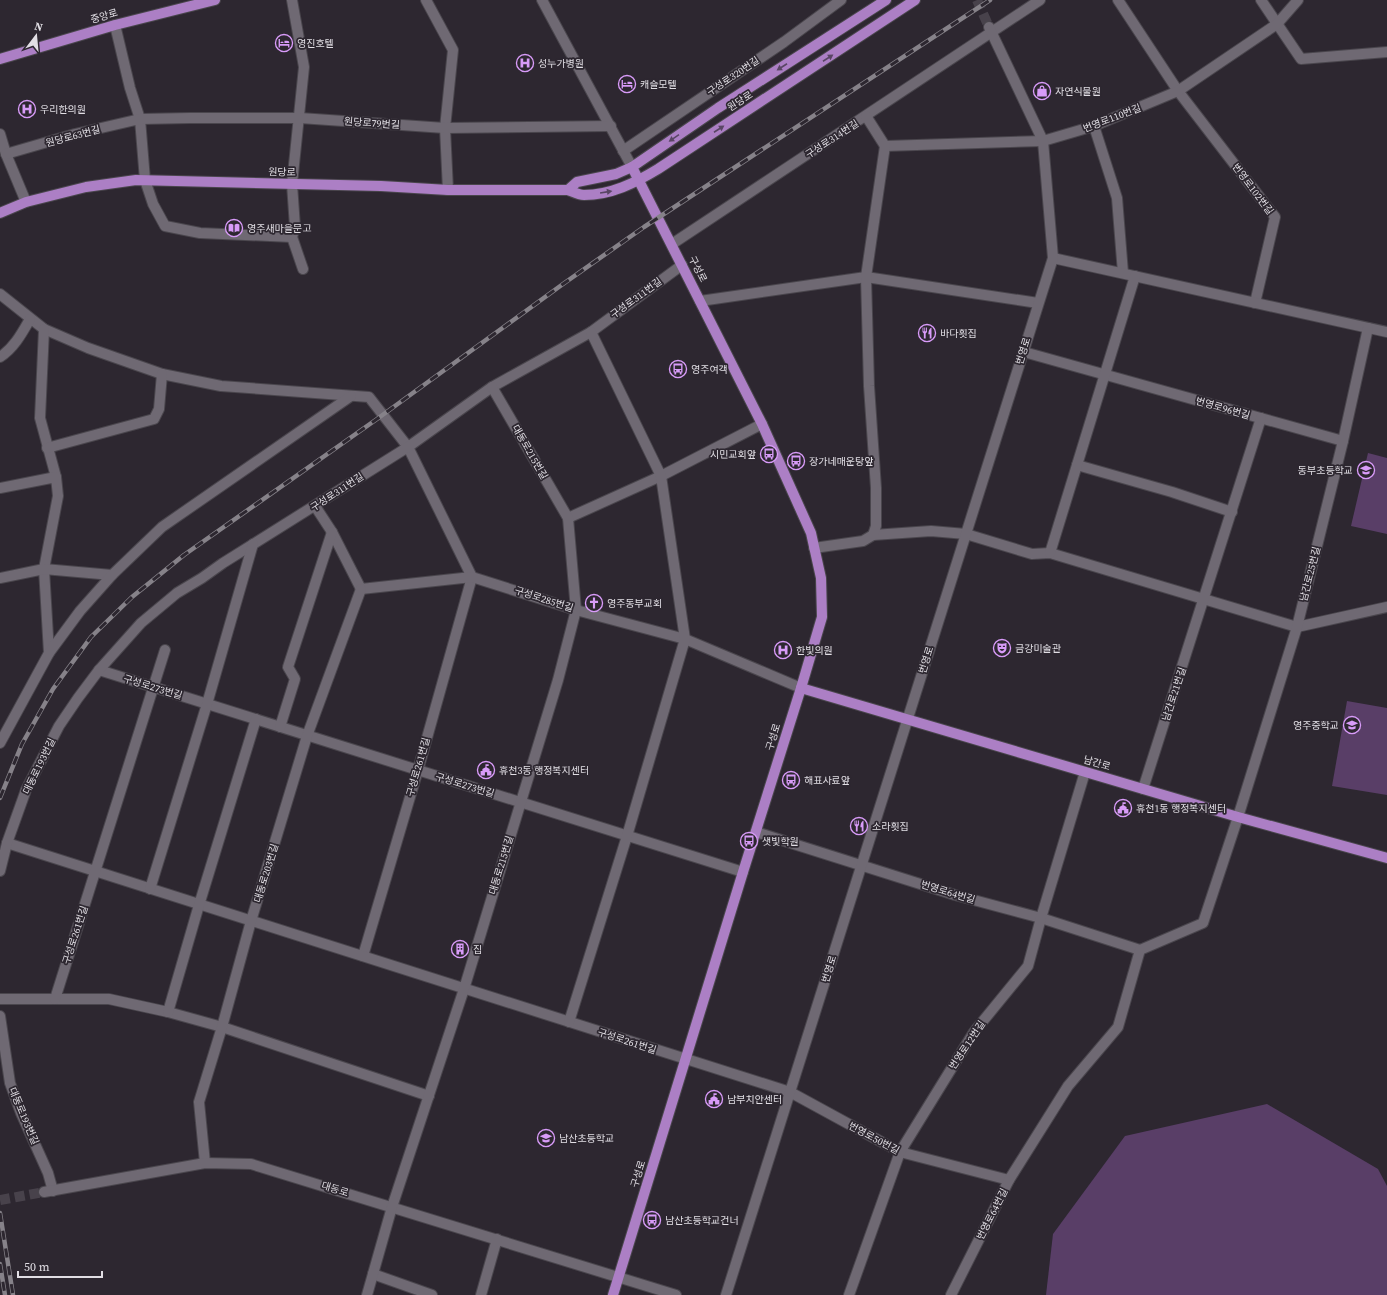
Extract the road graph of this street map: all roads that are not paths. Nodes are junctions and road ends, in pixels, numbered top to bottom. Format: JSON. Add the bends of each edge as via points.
{"nodes":[{"id":1,"x":215,"y":0,"type":"edge"},
{"id":2,"x":292,"y":0,"type":"edge"},
{"id":3,"x":426,"y":0,"type":"edge"},
{"id":4,"x":542,"y":0,"type":"edge"},
{"id":5,"x":841,"y":0,"type":"edge"},
{"id":6,"x":886,"y":0,"type":"edge"},
{"id":7,"x":915,"y":0,"type":"edge"},
{"id":8,"x":1040,"y":0,"type":"edge"},
{"id":9,"x":1118,"y":0,"type":"edge"},
{"id":10,"x":1261,"y":0,"type":"edge"},
{"id":11,"x":1298,"y":0,"type":"edge"},
{"id":12,"x":1277,"y":24,"type":"junction"},
{"id":13,"x":115,"y":25,"type":"junction"},
{"id":14,"x":990,"y":30,"type":"junction"},
{"id":15,"x":1387,"y":52,"type":"edge"},
{"id":16,"x":0,"y":58,"type":"edge"},
{"id":17,"x":1178,"y":90,"type":"junction"},
{"id":18,"x":866,"y":116,"type":"junction"},
{"id":19,"x":300,"y":118,"type":"junction"},
{"id":20,"x":140,"y":119,"type":"junction"},
{"id":21,"x":611,"y":126,"type":"junction"},
{"id":22,"x":1094,"y":126,"type":"junction"},
{"id":23,"x":445,"y":128,"type":"junction"},
{"id":24,"x":0,"y":134,"type":"edge"},
{"id":25,"x":1043,"y":141,"type":"junction"},
{"id":26,"x":885,"y":146,"type":"junction"},
{"id":27,"x":623,"y":151,"type":"junction"},
{"id":28,"x":6,"y":154,"type":"junction"},
{"id":29,"x":632,"y":167,"type":"junction"},
{"id":30,"x":145,"y":180,"type":"junction"},
{"id":31,"x":639,"y":180,"type":"junction"},
{"id":32,"x":292,"y":184,"type":"junction"},
{"id":33,"x":448,"y":190,"type":"junction"},
{"id":34,"x":568,"y":190,"type":"junction"},
{"id":35,"x":26,"y":202,"type":"junction"},
{"id":36,"x":0,"y":213,"type":"edge"},
{"id":37,"x":292,"y":236,"type":"junction"},
{"id":38,"x":672,"y":244,"type":"junction"},
{"id":39,"x":1053,"y":258,"type":"junction"},
{"id":40,"x":682,"y":265,"type":"junction"},
{"id":41,"x":303,"y":269,"type":"dead end"},
{"id":42,"x":1123,"y":273,"type":"junction"},
{"id":43,"x":1135,"y":276,"type":"junction"},
{"id":44,"x":866,"y":277,"type":"junction"},
{"id":45,"x":0,"y":294,"type":"edge"},
{"id":46,"x":700,"y":301,"type":"junction"},
{"id":47,"x":1038,"y":303,"type":"junction"},
{"id":48,"x":1255,"y":303,"type":"junction"},
{"id":49,"x":30,"y":319,"type":"junction"},
{"id":50,"x":1368,"y":328,"type":"junction"},
{"id":51,"x":44,"y":329,"type":"junction"},
{"id":52,"x":590,"y":332,"type":"junction"},
{"id":53,"x":1387,"y":332,"type":"edge"},
{"id":54,"x":1024,"y":352,"type":"junction"},
{"id":55,"x":0,"y":356,"type":"edge"},
{"id":56,"x":162,"y":374,"type":"junction"},
{"id":57,"x":1104,"y":374,"type":"junction"},
{"id":58,"x":492,"y":387,"type":"junction"},
{"id":59,"x":351,"y":396,"type":"junction"},
{"id":60,"x":1262,"y":418,"type":"junction"},
{"id":61,"x":762,"y":424,"type":"junction"},
{"id":62,"x":1343,"y":441,"type":"junction"},
{"id":63,"x":408,"y":447,"type":"junction"},
{"id":64,"x":47,"y":448,"type":"junction"},
{"id":65,"x":1077,"y":465,"type":"junction"},
{"id":66,"x":661,"y":476,"type":"junction"},
{"id":67,"x":56,"y":477,"type":"junction"},
{"id":68,"x":0,"y":488,"type":"edge"},
{"id":69,"x":315,"y":506,"type":"junction"},
{"id":70,"x":1232,"y":512,"type":"junction"},
{"id":71,"x":568,"y":518,"type":"junction"},
{"id":72,"x":332,"y":532,"type":"junction"},
{"id":73,"x":966,"y":534,"type":"junction"},
{"id":74,"x":873,"y":535,"type":"junction"},
{"id":75,"x":254,"y":544,"type":"junction"},
{"id":76,"x":814,"y":548,"type":"junction"},
{"id":77,"x":1050,"y":553,"type":"junction"},
{"id":78,"x":44,"y":569,"type":"junction"},
{"id":79,"x":112,"y":575,"type":"junction"},
{"id":80,"x":472,"y":577,"type":"junction"},
{"id":81,"x":0,"y":578,"type":"edge"},
{"id":82,"x":361,"y":589,"type":"junction"},
{"id":83,"x":1204,"y":598,"type":"junction"},
{"id":84,"x":1387,"y":607,"type":"edge"},
{"id":85,"x":576,"y":610,"type":"junction"},
{"id":86,"x":1297,"y":627,"type":"junction"},
{"id":87,"x":685,"y":639,"type":"junction"},
{"id":88,"x":165,"y":650,"type":"dead end"},
{"id":89,"x":49,"y":652,"type":"junction"},
{"id":90,"x":99,"y":670,"type":"junction"},
{"id":91,"x":153,"y":687,"type":"junction"},
{"id":92,"x":801,"y":688,"type":"junction"},
{"id":93,"x":207,"y":704,"type":"junction"},
{"id":94,"x":256,"y":720,"type":"junction"},
{"id":95,"x":908,"y":720,"type":"junction"},
{"id":96,"x":280,"y":727,"type":"junction"},
{"id":97,"x":307,"y":736,"type":"junction"},
{"id":98,"x":0,"y":743,"type":"edge"},
{"id":99,"x":418,"y":770,"type":"junction"},
{"id":100,"x":1085,"y":772,"type":"junction"},
{"id":101,"x":1143,"y":789,"type":"junction"},
{"id":102,"x":520,"y":802,"type":"junction"},
{"id":103,"x":1238,"y":817,"type":"junction"},
{"id":104,"x":756,"y":832,"type":"junction"},
{"id":105,"x":627,"y":836,"type":"junction"},
{"id":106,"x":7,"y":843,"type":"junction"},
{"id":107,"x":1387,"y":858,"type":"edge"},
{"id":108,"x":862,"y":865,"type":"junction"},
{"id":109,"x":0,"y":871,"type":"edge"},
{"id":110,"x":95,"y":872,"type":"junction"},
{"id":111,"x":743,"y":872,"type":"junction"},
{"id":112,"x":150,"y":889,"type":"junction"},
{"id":113,"x":199,"y":905,"type":"junction"},
{"id":114,"x":1041,"y":918,"type":"junction"},
{"id":115,"x":251,"y":921,"type":"junction"},
{"id":116,"x":1140,"y":950,"type":"junction"},
{"id":117,"x":363,"y":956,"type":"junction"},
{"id":118,"x":464,"y":989,"type":"junction"},
{"id":119,"x":0,"y":999,"type":"edge"},
{"id":120,"x":55,"y":999,"type":"junction"},
{"id":121,"x":168,"y":1012,"type":"junction"},
{"id":122,"x":0,"y":1016,"type":"edge"},
{"id":123,"x":569,"y":1022,"type":"junction"},
{"id":124,"x":222,"y":1027,"type":"junction"},
{"id":125,"x":685,"y":1059,"type":"junction"},
{"id":126,"x":790,"y":1092,"type":"junction"},
{"id":127,"x":429,"y":1096,"type":"junction"},
{"id":128,"x":900,"y":1152,"type":"junction"},
{"id":129,"x":205,"y":1163,"type":"junction"},
{"id":130,"x":1009,"y":1180,"type":"junction"},
{"id":131,"x":49,"y":1191,"type":"joint"},
{"id":132,"x":392,"y":1207,"type":"junction"},
{"id":133,"x":497,"y":1239,"type":"junction"},
{"id":134,"x":373,"y":1274,"type":"junction"},
{"id":135,"x":618,"y":1276,"type":"junction"},
{"id":136,"x":367,"y":1295,"type":"edge"},
{"id":137,"x":432,"y":1295,"type":"edge"},
{"id":138,"x":481,"y":1295,"type":"edge"},
{"id":139,"x":613,"y":1295,"type":"edge"},
{"id":140,"x":676,"y":1295,"type":"edge"},
{"id":141,"x":726,"y":1295,"type":"edge"},
{"id":142,"x":848,"y":1295,"type":"edge"},
{"id":143,"x":951,"y":1295,"type":"edge"}],
"edges":[{"from":1,"to":13,"type":"main road","name":"중앙로"},
{"from":2,"to":19,"type":"street","via":[[304,67]]},
{"from":3,"to":23,"type":"street","via":[[453,50]]},
{"from":4,"to":21,"type":"street","name":"구성로"},
{"from":5,"to":27,"type":"street","name":"구성로320번길","via":[[784,42]]},
{"from":6,"to":29,"type":"main road","name":"원당로","one_way":true,"via":[[718,108]]},
{"from":31,"to":7,"type":"main road","name":"원당로","one_way":true},
{"from":8,"to":14,"type":"street","name":"구성로314번길"},
{"from":9,"to":17,"type":"street"},
{"from":10,"to":12,"type":"street"},
{"from":11,"to":12,"type":"street","name":"번영로110번길"},
{"from":12,"to":15,"type":"street","via":[[1301,59]]},
{"from":12,"to":17,"type":"street","name":"번영로110번길"},
{"from":13,"to":16,"type":"main road","name":"중앙로"},
{"from":13,"to":20,"type":"street"},
{"from":14,"to":18,"type":"street","name":"구성로314번길"},
{"from":14,"to":25,"type":"street","name":"번영로"},
{"from":17,"to":22,"type":"street","name":"번영로110번길"},
{"from":17,"to":48,"type":"street","name":"번영로102번길","via":[[1275,217]]},
{"from":18,"to":26,"type":"street"},
{"from":18,"to":38,"type":"street","name":"구성로314번길"},
{"from":19,"to":20,"type":"street","name":"원당로79번길"},
{"from":19,"to":23,"type":"street","name":"원당로79번길"},
{"from":19,"to":32,"type":"street"},
{"from":20,"to":28,"type":"street","name":"원당로63번길"},
{"from":20,"to":30,"type":"street"},
{"from":21,"to":23,"type":"street"},
{"from":21,"to":27,"type":"street","name":"구성로"},
{"from":22,"to":25,"type":"street","name":"번영로110번길"},
{"from":22,"to":42,"type":"street","via":[[1117,198]]},
{"from":23,"to":33,"type":"street"},
{"from":24,"to":28,"type":"street"},
{"from":25,"to":26,"type":"street","name":"번영로110번길"},
{"from":25,"to":39,"type":"street","name":"번영로"},
{"from":26,"to":44,"type":"street"},
{"from":27,"to":29,"type":"street","name":"구성로"},
{"from":28,"to":35,"type":"street"},
{"from":29,"to":31,"type":"main road","name":"구성로"},
{"from":29,"to":34,"type":"main road","name":"원당로","via":[[616,174],[577,182]]},
{"from":30,"to":32,"type":"main road","name":"원당로"},
{"from":30,"to":35,"type":"main road","name":"원당로","via":[[86,187]]},
{"from":30,"to":37,"type":"street","via":[[153,204],[165,226],[200,233]]},
{"from":34,"to":31,"type":"main road","name":"원당로","one_way":true,"via":[[582,195],[612,191]]},
{"from":31,"to":38,"type":"main road","name":"구성로"},
{"from":32,"to":33,"type":"main road","name":"원당로"},
{"from":32,"to":37,"type":"street","via":[[295,227]]},
{"from":33,"to":34,"type":"main road","name":"원당로"},
{"from":35,"to":36,"type":"main road","name":"원당로"},
{"from":37,"to":41,"type":"street"},
{"from":38,"to":40,"type":"main road","name":"구성로"},
{"from":39,"to":42,"type":"street"},
{"from":39,"to":47,"type":"street","name":"번영로"},
{"from":40,"to":46,"type":"main road","name":"구성로"},
{"from":40,"to":52,"type":"street","name":"구성로311번길"},
{"from":42,"to":43,"type":"street"},
{"from":43,"to":48,"type":"street"},
{"from":43,"to":57,"type":"street"},
{"from":44,"to":46,"type":"street"},
{"from":44,"to":47,"type":"street"},
{"from":44,"to":74,"type":"street","via":[[869,386],[876,488],[876,526]]},
{"from":45,"to":49,"type":"street"},
{"from":46,"to":61,"type":"main road","name":"구성로"},
{"from":47,"to":54,"type":"street","name":"번영로"},
{"from":48,"to":50,"type":"street"},
{"from":49,"to":51,"type":"street"},
{"from":49,"to":55,"type":"street","via":[[7,352]]},
{"from":50,"to":53,"type":"street"},
{"from":50,"to":62,"type":"street","name":"남간로25번길"},
{"from":51,"to":56,"type":"street","via":[[88,348]]},
{"from":51,"to":64,"type":"street","via":[[40,418]]},
{"from":52,"to":58,"type":"street","name":"구성로311번길"},
{"from":52,"to":66,"type":"street"},
{"from":54,"to":57,"type":"street","name":"번영로96번길"},
{"from":54,"to":73,"type":"street","name":"번영로"},
{"from":56,"to":59,"type":"street","via":[[221,386]]},
{"from":56,"to":64,"type":"street","via":[[158,409],[154,419]]},
{"from":57,"to":60,"type":"street","name":"번영로96번길"},
{"from":57,"to":65,"type":"street"},
{"from":58,"to":63,"type":"street","name":"구성로311번길"},
{"from":58,"to":71,"type":"street","name":"대동로215번길"},
{"from":59,"to":63,"type":"street","via":[[369,397]]},
{"from":59,"to":79,"type":"street","via":[[162,527]]},
{"from":60,"to":62,"type":"street","name":"번영로96번길"},
{"from":60,"to":70,"type":"street","name":"남간로21번길"},
{"from":61,"to":66,"type":"street"},
{"from":61,"to":76,"type":"main road","name":"구성로","via":[[811,533]]},
{"from":62,"to":86,"type":"street","name":"남간로25번길"},
{"from":63,"to":69,"type":"street","name":"구성로311번길"},
{"from":63,"to":80,"type":"street"},
{"from":64,"to":67,"type":"street"},
{"from":65,"to":70,"type":"street"},
{"from":65,"to":77,"type":"street"},
{"from":66,"to":71,"type":"street"},
{"from":66,"to":87,"type":"street"},
{"from":67,"to":68,"type":"street"},
{"from":67,"to":78,"type":"street","via":[[58,496]]},
{"from":69,"to":72,"type":"street"},
{"from":69,"to":75,"type":"street","name":"구성로311번길"},
{"from":70,"to":83,"type":"street","name":"남간로21번길"},
{"from":71,"to":85,"type":"street","name":"대동로215번길"},
{"from":72,"to":82,"type":"street"},
{"from":72,"to":96,"type":"street","via":[[288,667],[295,679]]},
{"from":73,"to":74,"type":"street","via":[[932,531]]},
{"from":73,"to":77,"type":"street","via":[[1032,554]]},
{"from":73,"to":95,"type":"street","name":"번영로"},
{"from":74,"to":76,"type":"street","via":[[863,541]]},
{"from":75,"to":90,"type":"street","name":"구성로311번길","via":[[177,593],[141,623]]},
{"from":75,"to":93,"type":"street"},
{"from":76,"to":92,"type":"main road","name":"구성로","via":[[821,578],[822,617]]},
{"from":77,"to":83,"type":"street"},
{"from":78,"to":79,"type":"street"},
{"from":78,"to":81,"type":"street"},
{"from":78,"to":89,"type":"street"},
{"from":79,"to":89,"type":"street"},
{"from":80,"to":82,"type":"street","name":"구성로285번길"},
{"from":80,"to":85,"type":"street","name":"구성로285번길"},
{"from":80,"to":99,"type":"street","name":"구성로261번길"},
{"from":82,"to":97,"type":"street","name":"대동로203번길"},
{"from":83,"to":86,"type":"street"},
{"from":83,"to":101,"type":"street","name":"남간로21번길"},
{"from":84,"to":86,"type":"street"},
{"from":85,"to":87,"type":"street","name":"구성로285번길"},
{"from":85,"to":102,"type":"street","name":"대동로215번길","via":[[558,680]]},
{"from":86,"to":103,"type":"street","name":"남간로25번길"},
{"from":87,"to":92,"type":"street","name":"구성로285번길"},
{"from":87,"to":105,"type":"street"},
{"from":88,"to":91,"type":"street","name":"구성로261번길"},
{"from":89,"to":98,"type":"street"},
{"from":90,"to":91,"type":"street","name":"구성로273번길"},
{"from":90,"to":106,"type":"street","name":"대동로193번길","via":[[59,726],[26,790]]},
{"from":91,"to":93,"type":"street","name":"구성로273번길"},
{"from":91,"to":110,"type":"street","name":"구성로261번길"},
{"from":92,"to":95,"type":"main road","name":"남간로"},
{"from":92,"to":104,"type":"main road","name":"구성로"},
{"from":93,"to":94,"type":"street","name":"구성로273번길"},
{"from":93,"to":112,"type":"street"},
{"from":94,"to":96,"type":"street","name":"구성로273번길"},
{"from":94,"to":113,"type":"street"},
{"from":95,"to":100,"type":"main road","name":"남간로"},
{"from":95,"to":108,"type":"street","name":"번영로"},
{"from":96,"to":97,"type":"street","name":"구성로273번길"},
{"from":97,"to":99,"type":"street","name":"구성로273번길"},
{"from":97,"to":115,"type":"street","name":"대동로203번길"},
{"from":99,"to":102,"type":"street","name":"구성로273번길"},
{"from":99,"to":117,"type":"street","name":"구성로261번길"},
{"from":100,"to":101,"type":"main road","name":"남간로"},
{"from":100,"to":114,"type":"street","name":"번영로12번길"},
{"from":101,"to":103,"type":"main road","name":"남간로"},
{"from":102,"to":105,"type":"street","name":"구성로273번길"},
{"from":102,"to":118,"type":"street","name":"대동로215번길"},
{"from":103,"to":107,"type":"main road","name":"남간로"},
{"from":103,"to":116,"type":"street","via":[[1203,923]]},
{"from":104,"to":108,"type":"street","name":"번영로64번길"},
{"from":104,"to":111,"type":"main road","name":"구성로"},
{"from":105,"to":111,"type":"street","name":"구성로273번길"},
{"from":105,"to":123,"type":"street"},
{"from":106,"to":109,"type":"street","name":"대동로193번길"},
{"from":106,"to":110,"type":"street","name":"구성로261번길"},
{"from":108,"to":114,"type":"street","name":"번영로64번길","via":[[956,896]]},
{"from":108,"to":126,"type":"street","name":"번영로"},
{"from":110,"to":112,"type":"street","name":"구성로261번길"},
{"from":110,"to":120,"type":"street","name":"구성로261번길"},
{"from":111,"to":125,"type":"main road","name":"구성로"},
{"from":112,"to":113,"type":"street","name":"구성로261번길"},
{"from":113,"to":115,"type":"street","name":"구성로261번길"},
{"from":113,"to":121,"type":"street"},
{"from":114,"to":116,"type":"street","name":"번영로64번길"},
{"from":114,"to":128,"type":"street","name":"번영로12번길","via":[[1028,966],[974,1032]]},
{"from":115,"to":117,"type":"street","name":"구성로261번길"},
{"from":115,"to":124,"type":"street","name":"대동로203번길"},
{"from":116,"to":130,"type":"street","name":"번영로64번길","via":[[1118,1027],[1068,1086]]},
{"from":117,"to":118,"type":"street","name":"구성로261번길"},
{"from":118,"to":123,"type":"street","name":"구성로261번길"},
{"from":118,"to":127,"type":"street","name":"대동로215번길"},
{"from":119,"to":120,"type":"street"},
{"from":120,"to":121,"type":"street","via":[[109,999]]},
{"from":121,"to":124,"type":"street"},
{"from":122,"to":131,"type":"street","name":"대동로193번길","via":[[10,1083],[48,1173]]},
{"from":123,"to":125,"type":"street","name":"구성로261번길"},
{"from":124,"to":127,"type":"street"},
{"from":124,"to":129,"type":"street","name":"대동로203번길","via":[[199,1102]]},
{"from":125,"to":126,"type":"street"},
{"from":125,"to":135,"type":"main road","name":"구성로"},
{"from":126,"to":128,"type":"street","name":"번영로50번길"},
{"from":126,"to":141,"type":"street","name":"번영로"},
{"from":127,"to":132,"type":"street","name":"대동로215번길"},
{"from":128,"to":130,"type":"street","name":"번영로50번길"},
{"from":128,"to":142,"type":"street","name":"번영로12번길"},
{"from":129,"to":131,"type":"street","name":"대동로"},
{"from":129,"to":132,"type":"street","name":"대동로","via":[[251,1164]]},
{"from":130,"to":143,"type":"street","name":"번영로64번길"},
{"from":132,"to":133,"type":"street","name":"대동로"},
{"from":132,"to":134,"type":"street","name":"대동로215번길"},
{"from":133,"to":135,"type":"street","name":"대동로"},
{"from":133,"to":138,"type":"street"},
{"from":134,"to":136,"type":"street","name":"대동로215번길"},
{"from":134,"to":137,"type":"street"},
{"from":135,"to":139,"type":"main road","name":"구성로"},
{"from":135,"to":140,"type":"street","name":"대동로"}]}
